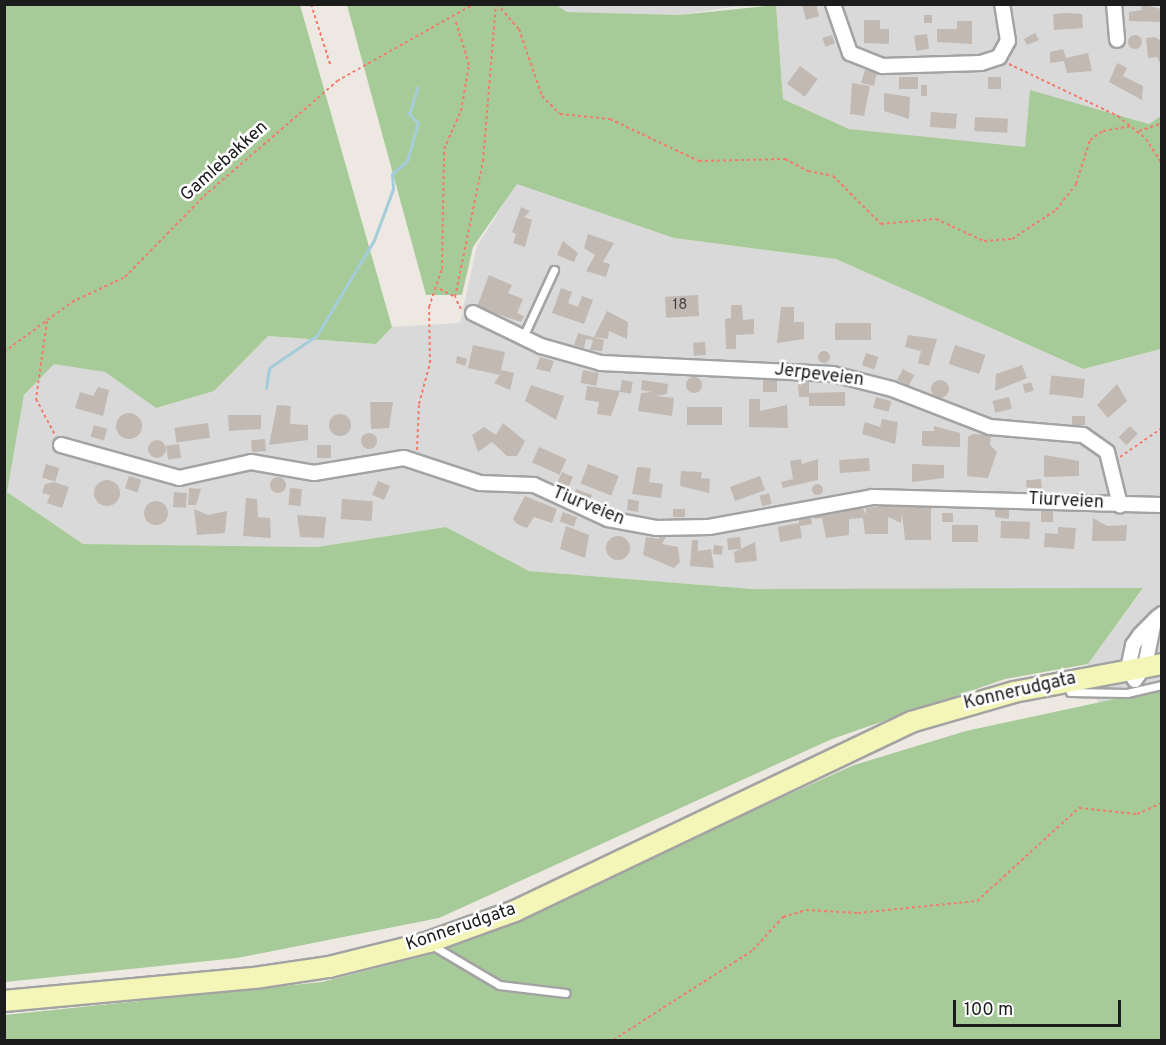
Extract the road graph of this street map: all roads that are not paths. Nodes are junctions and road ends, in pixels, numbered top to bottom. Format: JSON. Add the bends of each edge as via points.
{"nodes":[{"id":1,"x":833,"y":4,"type":"edge"},
{"id":2,"x":1002,"y":4,"type":"edge"},
{"id":3,"x":1114,"y":4,"type":"edge"},
{"id":4,"x":1117,"y":40,"type":"dead end"},
{"id":5,"x":554,"y":270,"type":"dead end"},
{"id":6,"x":472,"y":313,"type":"dead end"},
{"id":7,"x":523,"y":337,"type":"junction"},
{"id":8,"x":61,"y":445,"type":"road end"},
{"id":9,"x":1120,"y":505,"type":"junction"},
{"id":10,"x":1161,"y":505,"type":"edge"},
{"id":11,"x":1158,"y":618,"type":"edge"},
{"id":12,"x":1146,"y":671,"type":"edge"},
{"id":13,"x":1161,"y":685,"type":"edge"},
{"id":14,"x":1070,"y":692,"type":"junction"},
{"id":15,"x":884,"y":738,"type":"junction"},
{"id":16,"x":429,"y":942,"type":"junction"},
{"id":17,"x":566,"y":993,"type":"dead end"},
{"id":18,"x":4,"y":1001,"type":"edge"}],
"edges":[{"from":1,"to":2,"type":"street","via":[[845,44],[862,61],[907,66],[981,63],[999,57],[1008,41]]},
{"from":3,"to":4,"type":"street"},
{"from":5,"to":7,"type":"lane"},
{"from":6,"to":7,"type":"street","name":"Jerpeveien"},
{"from":7,"to":9,"type":"street","name":"Jerpeveien","via":[[601,363],[853,378],[990,427],[1083,435],[1100,444],[1112,461]]},
{"from":8,"to":9,"type":"street","name":"Tiurveien","via":[[179,478],[251,462],[314,474],[389,458],[414,461],[480,483],[534,485],[608,519],[657,528],[709,527],[872,497]]},
{"from":9,"to":10,"type":"street","name":"Tiurveien"},
{"from":11,"to":12,"type":"street"},
{"from":12,"to":14,"type":"main road","name":"Konnerudgata"},
{"from":12,"to":15,"type":"main road","name":"Konnerudgata","via":[[968,704],[911,722]]},
{"from":13,"to":14,"type":"lane","via":[[1127,693]]},
{"from":14,"to":15,"type":"main road","name":"Konnerudgata"},
{"from":15,"to":16,"type":"main road","name":"Konnerudgata","via":[[515,911]]},
{"from":16,"to":17,"type":"lane","via":[[499,985]]},
{"from":16,"to":18,"type":"main road","name":"Konnerudgata","via":[[329,967],[261,977]]}]}
